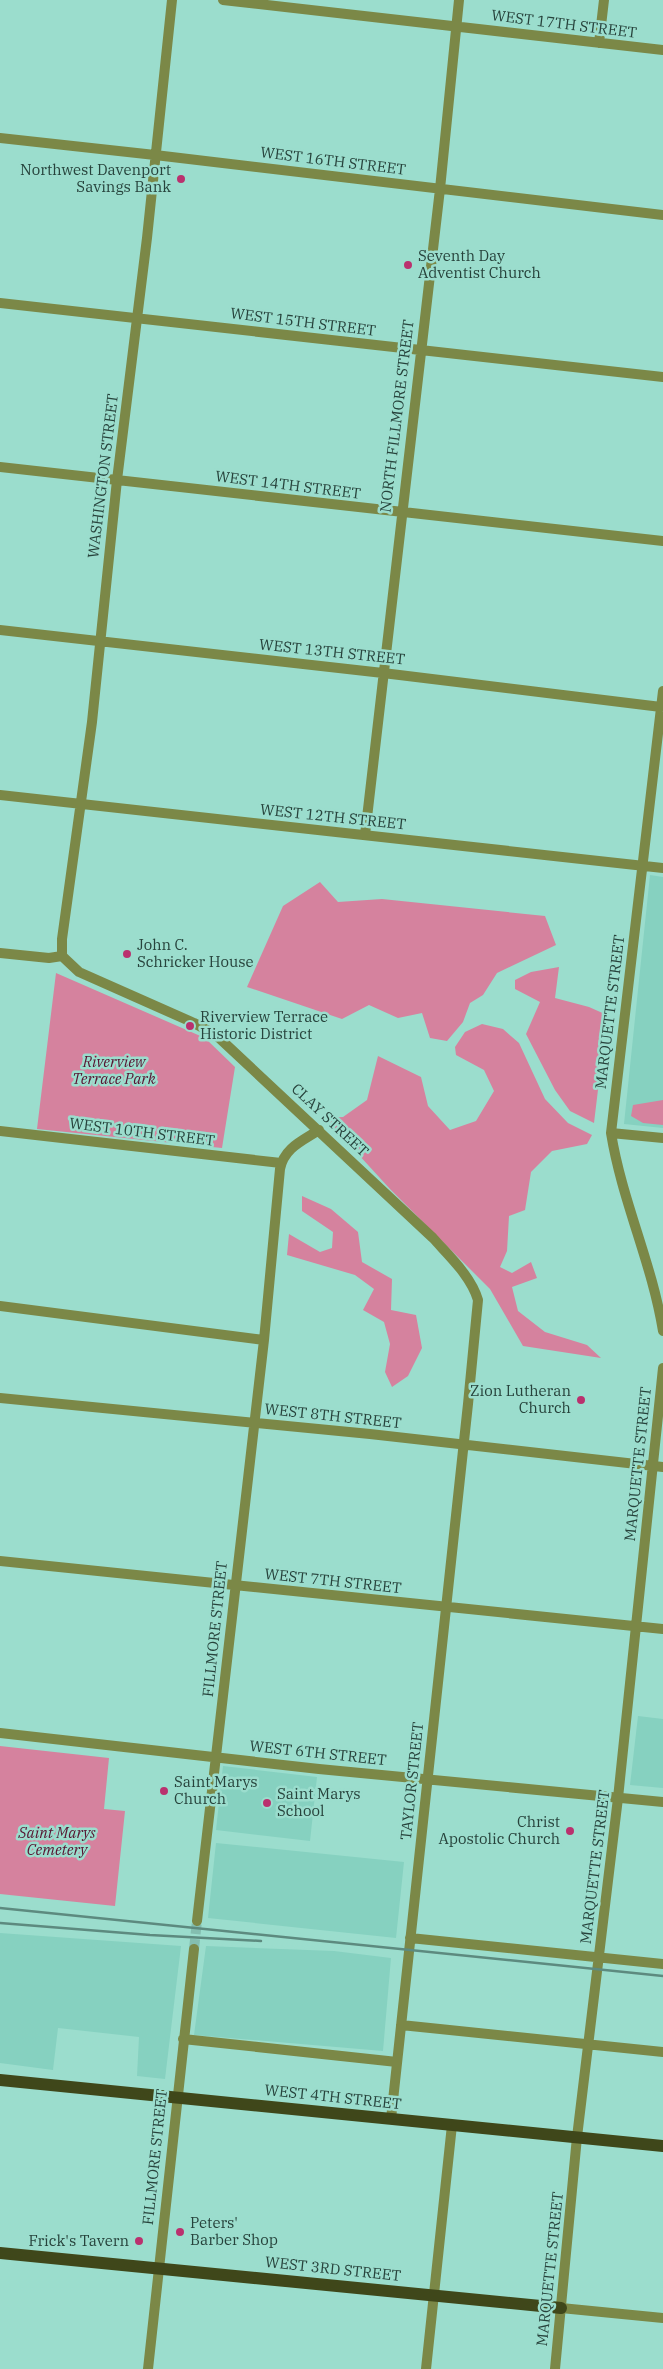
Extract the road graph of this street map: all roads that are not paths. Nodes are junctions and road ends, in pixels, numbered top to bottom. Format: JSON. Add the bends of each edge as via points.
{"nodes":[{"id":1,"x":172,"y":0,"type":"edge"},
{"id":2,"x":223,"y":0,"type":"edge"},
{"id":3,"x":459,"y":0,"type":"edge"},
{"id":4,"x":604,"y":0,"type":"edge"},
{"id":5,"x":314,"y":5,"type":"edge"},
{"id":6,"x":456,"y":26,"type":"junction"},
{"id":7,"x":599,"y":43,"type":"junction"},
{"id":8,"x":663,"y":50,"type":"edge"},
{"id":9,"x":0,"y":138,"type":"edge"},
{"id":10,"x":155,"y":155,"type":"junction"},
{"id":11,"x":440,"y":189,"type":"junction"},
{"id":12,"x":663,"y":215,"type":"edge"},
{"id":13,"x":0,"y":303,"type":"edge"},
{"id":14,"x":137,"y":318,"type":"junction"},
{"id":15,"x":420,"y":351,"type":"junction"},
{"id":16,"x":663,"y":377,"type":"edge"},
{"id":17,"x":0,"y":467,"type":"edge"},
{"id":18,"x":117,"y":480,"type":"junction"},
{"id":19,"x":401,"y":513,"type":"junction"},
{"id":20,"x":663,"y":541,"type":"edge"},
{"id":21,"x":0,"y":630,"type":"edge"},
{"id":22,"x":100,"y":641,"type":"junction"},
{"id":23,"x":383,"y":673,"type":"junction"},
{"id":24,"x":663,"y":691,"type":"edge"},
{"id":25,"x":661,"y":707,"type":"junction"},
{"id":26,"x":0,"y":795,"type":"edge"},
{"id":27,"x":82,"y":804,"type":"junction"},
{"id":28,"x":365,"y":835,"type":"junction"},
{"id":29,"x":642,"y":866,"type":"junction"},
{"id":30,"x":663,"y":868,"type":"edge"},
{"id":31,"x":0,"y":953,"type":"edge"},
{"id":32,"x":62,"y":956,"type":"junction"},
{"id":33,"x":319,"y":1130,"type":"junction"},
{"id":34,"x":0,"y":1131,"type":"edge"},
{"id":35,"x":611,"y":1133,"type":"junction"},
{"id":36,"x":663,"y":1138,"type":"edge"},
{"id":37,"x":281,"y":1163,"type":"junction"},
{"id":38,"x":661,"y":1304,"type":"edge"},
{"id":39,"x":0,"y":1306,"type":"edge"},
{"id":40,"x":663,"y":1331,"type":"edge"},
{"id":41,"x":264,"y":1340,"type":"junction"},
{"id":42,"x":663,"y":1368,"type":"edge"},
{"id":43,"x":0,"y":1398,"type":"edge"},
{"id":44,"x":255,"y":1423,"type":"junction"},
{"id":45,"x":463,"y":1445,"type":"junction"},
{"id":46,"x":658,"y":1466,"type":"edge"},
{"id":47,"x":0,"y":1562,"type":"edge"},
{"id":48,"x":234,"y":1586,"type":"junction"},
{"id":49,"x":446,"y":1608,"type":"junction"},
{"id":50,"x":636,"y":1627,"type":"junction"},
{"id":51,"x":663,"y":1629,"type":"edge"},
{"id":52,"x":0,"y":1734,"type":"edge"},
{"id":53,"x":217,"y":1757,"type":"junction"},
{"id":54,"x":427,"y":1779,"type":"junction"},
{"id":55,"x":618,"y":1798,"type":"junction"},
{"id":56,"x":663,"y":1802,"type":"edge"},
{"id":57,"x":197,"y":1921,"type":"tunnel mouth"},
{"id":58,"x":410,"y":1938,"type":"junction"},
{"id":59,"x":194,"y":1949,"type":"tunnel mouth"},
{"id":60,"x":600,"y":1958,"type":"junction"},
{"id":61,"x":663,"y":1964,"type":"edge"},
{"id":62,"x":401,"y":2025,"type":"junction"},
{"id":63,"x":183,"y":2039,"type":"junction"},
{"id":64,"x":590,"y":2044,"type":"junction"},
{"id":65,"x":663,"y":2052,"type":"edge"},
{"id":66,"x":397,"y":2062,"type":"junction"},
{"id":67,"x":0,"y":2080,"type":"edge"},
{"id":68,"x":177,"y":2097,"type":"junction"},
{"id":69,"x":391,"y":2119,"type":"junction"},
{"id":70,"x":452,"y":2125,"type":"junction"},
{"id":71,"x":578,"y":2137,"type":"junction"},
{"id":72,"x":663,"y":2146,"type":"edge"},
{"id":73,"x":0,"y":2253,"type":"edge"},
{"id":74,"x":158,"y":2268,"type":"junction"},
{"id":75,"x":434,"y":2296,"type":"junction"},
{"id":76,"x":560,"y":2308,"type":"junction"},
{"id":77,"x":663,"y":2318,"type":"edge"},
{"id":78,"x":148,"y":2369,"type":"edge"},
{"id":79,"x":426,"y":2369,"type":"edge"},
{"id":80,"x":555,"y":2369,"type":"edge"}],
"edges":[{"from":1,"to":10,"type":"street","name":"WASHINGTON STREET"},
{"from":2,"to":5,"type":"street","name":"WEST 17TH STREET"},
{"from":3,"to":6,"type":"street","name":"NORTH FILLMORE STREET"},
{"from":4,"to":7,"type":"street"},
{"from":5,"to":6,"type":"street","name":"WEST 17TH STREET"},
{"from":6,"to":7,"type":"street","name":"WEST 17TH STREET"},
{"from":6,"to":11,"type":"street","name":"NORTH FILLMORE STREET"},
{"from":7,"to":8,"type":"street","name":"WEST 17TH STREET"},
{"from":9,"to":10,"type":"street","name":"WEST 16TH STREET"},
{"from":10,"to":11,"type":"street","name":"WEST 16TH STREET"},
{"from":10,"to":14,"type":"street","name":"WASHINGTON STREET"},
{"from":11,"to":12,"type":"street","name":"WEST 16TH STREET"},
{"from":11,"to":15,"type":"street","name":"NORTH FILLMORE STREET"},
{"from":13,"to":14,"type":"street","name":"WEST 15TH STREET"},
{"from":14,"to":15,"type":"street","name":"WEST 15TH STREET"},
{"from":14,"to":18,"type":"street","name":"WASHINGTON STREET"},
{"from":15,"to":16,"type":"street","name":"WEST 15TH STREET"},
{"from":15,"to":19,"type":"street","name":"NORTH FILLMORE STREET"},
{"from":17,"to":18,"type":"street","name":"WEST 14TH STREET"},
{"from":18,"to":19,"type":"street","name":"WEST 14TH STREET"},
{"from":18,"to":22,"type":"street","name":"WASHINGTON STREET"},
{"from":19,"to":20,"type":"street","name":"WEST 14TH STREET"},
{"from":19,"to":23,"type":"street","name":"NORTH FILLMORE STREET"},
{"from":21,"to":22,"type":"street","name":"WEST 13TH STREET"},
{"from":22,"to":23,"type":"street","name":"WEST 13TH STREET"},
{"from":22,"to":27,"type":"street","name":"WASHINGTON STREET"},
{"from":23,"to":25,"type":"street","name":"WEST 13TH STREET"},
{"from":23,"to":28,"type":"street","name":"NORTH FILLMORE STREET"},
{"from":24,"to":25,"type":"street","name":"MARQUETTE STREET"},
{"from":25,"to":29,"type":"street","name":"MARQUETTE STREET"},
{"from":26,"to":27,"type":"street","name":"WEST 12TH STREET"},
{"from":27,"to":28,"type":"street","name":"WEST 12TH STREET"},
{"from":27,"to":32,"type":"street","name":"WASHINGTON STREET"},
{"from":28,"to":29,"type":"street","name":"WEST 12TH STREET"},
{"from":29,"to":30,"type":"street","name":"WEST 12TH STREET"},
{"from":29,"to":35,"type":"street","name":"MARQUETTE STREET"},
{"from":31,"to":32,"type":"street","via":[[49,958]]},
{"from":32,"to":33,"type":"street","name":"CLAY STREET","via":[[78,972],[216,1035]]},
{"from":33,"to":37,"type":"street","via":[[288,1150]]},
{"from":33,"to":45,"type":"street","name":"CLAY STREET","via":[[432,1238],[476,1291],[478,1300]]},
{"from":34,"to":37,"type":"street","name":"WEST 10TH STREET"},
{"from":35,"to":36,"type":"street"},
{"from":35,"to":38,"type":"street","name":"MARQUETTE STREET","via":[[615,1158]]},
{"from":37,"to":41,"type":"street"},
{"from":38,"to":40,"type":"street","name":"MARQUETTE STREET"},
{"from":39,"to":41,"type":"street"},
{"from":41,"to":44,"type":"street","name":"FILLMORE STREET"},
{"from":42,"to":46,"type":"street","name":"MARQUETTE STREET"},
{"from":43,"to":44,"type":"street","name":"WEST 8TH STREET"},
{"from":44,"to":45,"type":"street","name":"WEST 8TH STREET"},
{"from":44,"to":48,"type":"street","name":"FILLMORE STREET"},
{"from":45,"to":46,"type":"street","name":"WEST 8TH STREET"},
{"from":45,"to":49,"type":"street","name":"TAYLOR STREET"},
{"from":46,"to":50,"type":"street","name":"MARQUETTE STREET"},
{"from":47,"to":48,"type":"street","name":"WEST 7TH STREET"},
{"from":48,"to":49,"type":"street","name":"WEST 7TH STREET"},
{"from":48,"to":53,"type":"street","name":"FILLMORE STREET"},
{"from":49,"to":50,"type":"street","name":"WEST 7TH STREET"},
{"from":49,"to":54,"type":"street","name":"TAYLOR STREET"},
{"from":50,"to":51,"type":"street","name":"WEST 7TH STREET"},
{"from":50,"to":55,"type":"street","name":"MARQUETTE STREET"},
{"from":52,"to":53,"type":"street","name":"WEST 6TH STREET"},
{"from":53,"to":54,"type":"street","name":"WEST 6TH STREET"},
{"from":53,"to":57,"type":"street","name":"FILLMORE STREET"},
{"from":54,"to":55,"type":"street","name":"WEST 6TH STREET"},
{"from":54,"to":58,"type":"street","name":"TAYLOR STREET"},
{"from":55,"to":56,"type":"street","name":"WEST 6TH STREET"},
{"from":55,"to":60,"type":"street","name":"MARQUETTE STREET"},
{"from":58,"to":60,"type":"street"},
{"from":58,"to":62,"type":"street","name":"TAYLOR STREET"},
{"from":59,"to":63,"type":"street","name":"FILLMORE STREET"},
{"from":60,"to":61,"type":"street"},
{"from":60,"to":64,"type":"street","name":"MARQUETTE STREET"},
{"from":62,"to":64,"type":"street"},
{"from":62,"to":66,"type":"street","name":"TAYLOR STREET"},
{"from":63,"to":66,"type":"street"},
{"from":63,"to":68,"type":"street","name":"FILLMORE STREET"},
{"from":64,"to":65,"type":"street"},
{"from":64,"to":71,"type":"street","name":"MARQUETTE STREET"},
{"from":66,"to":69,"type":"street","name":"TAYLOR STREET"},
{"from":67,"to":68,"type":"main road","name":"WEST 4TH STREET"},
{"from":68,"to":69,"type":"main road","name":"WEST 4TH STREET"},
{"from":68,"to":74,"type":"street","name":"FILLMORE STREET"},
{"from":69,"to":70,"type":"main road","name":"WEST 4TH STREET"},
{"from":70,"to":71,"type":"main road","name":"WEST 4TH STREET"},
{"from":70,"to":75,"type":"street"},
{"from":71,"to":72,"type":"main road","name":"WEST 4TH STREET"},
{"from":71,"to":76,"type":"street","name":"MARQUETTE STREET"},
{"from":73,"to":74,"type":"main road","name":"WEST 3RD STREET"},
{"from":74,"to":75,"type":"main road","name":"WEST 3RD STREET"},
{"from":74,"to":78,"type":"street","name":"FILLMORE STREET"},
{"from":75,"to":76,"type":"main road","name":"WEST 3RD STREET"},
{"from":75,"to":79,"type":"street"},
{"from":76,"to":77,"type":"street","name":"WEST 3RD STREET"},
{"from":76,"to":80,"type":"street","name":"MARQUETTE STREET"}]}
